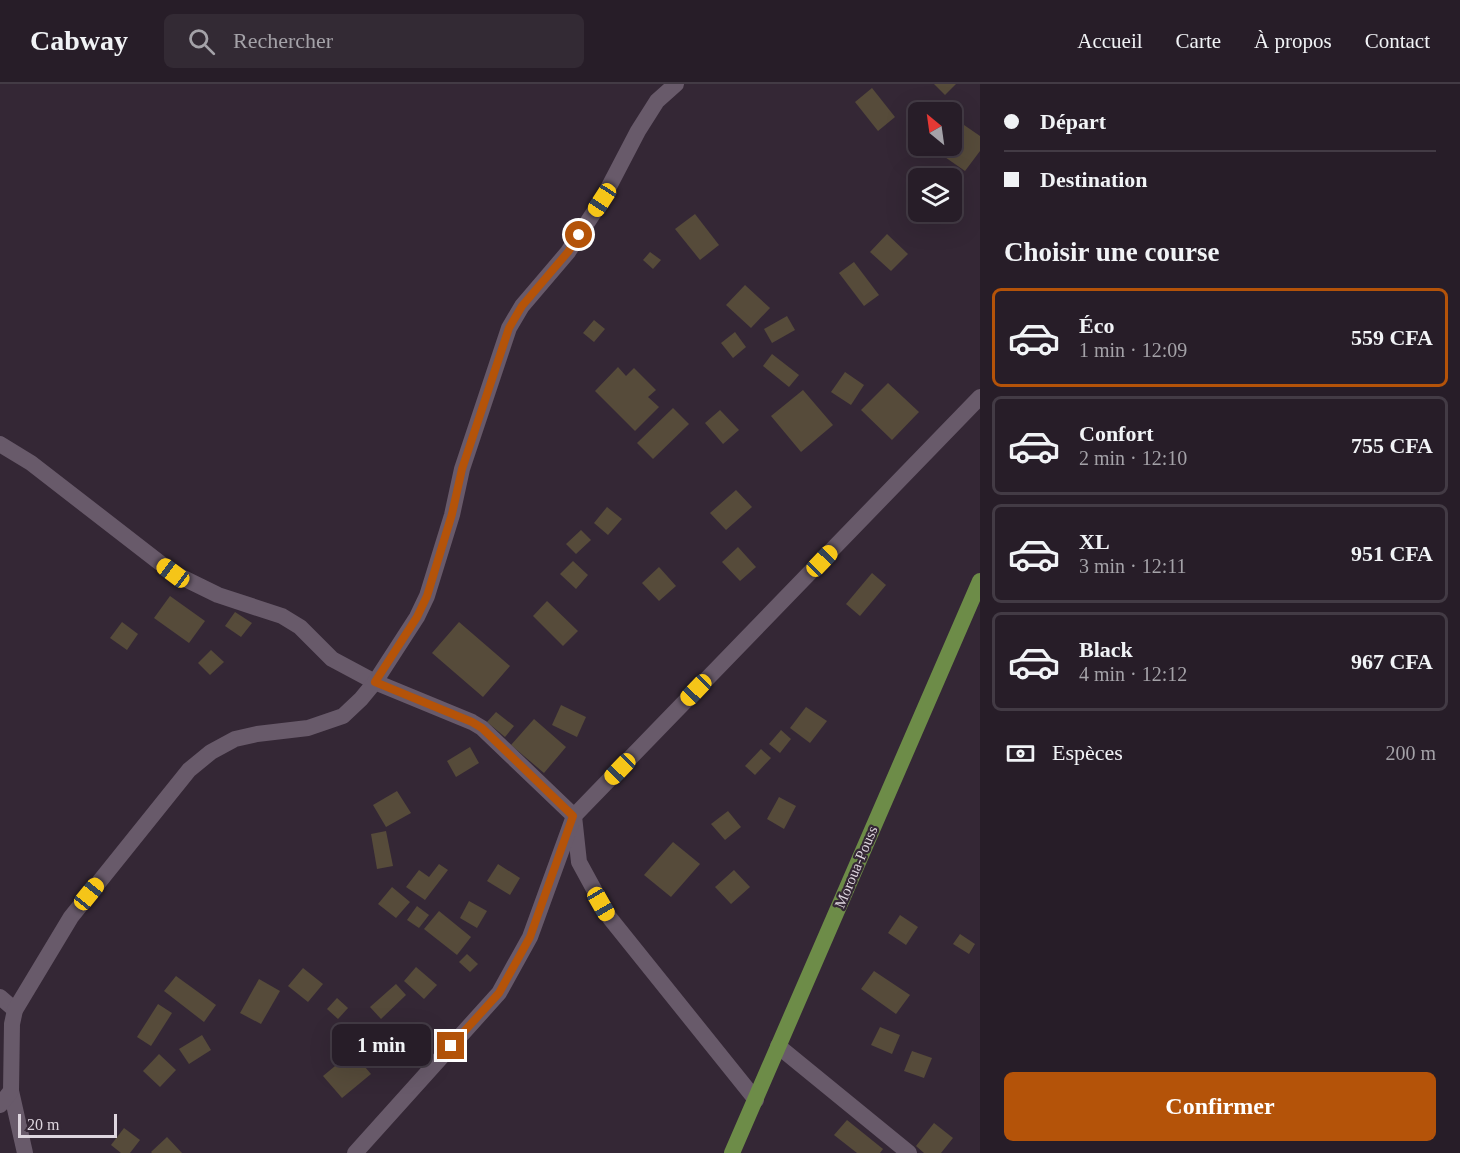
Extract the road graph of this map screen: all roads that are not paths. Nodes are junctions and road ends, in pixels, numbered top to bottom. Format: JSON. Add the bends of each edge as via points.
{"nodes":[{"id":1,"x":676,"y":84,"type":"edge"},
{"id":2,"x":980,"y":397,"type":"edge"},
{"id":3,"x":0,"y":444,"type":"edge"},
{"id":4,"x":980,"y":580,"type":"edge"},
{"id":5,"x":375,"y":682,"type":"junction"},
{"id":6,"x":573,"y":816,"type":"junction"},
{"id":7,"x":0,"y":997,"type":"edge"},
{"id":8,"x":15,"y":1010,"type":"junction"},
{"id":9,"x":778,"y":1046,"type":"junction"},
{"id":10,"x":11,"y":1091,"type":"junction"},
{"id":11,"x":756,"y":1100,"type":"junction"},
{"id":12,"x":0,"y":1105,"type":"edge"},
{"id":13,"x":25,"y":1153,"type":"edge"},
{"id":14,"x":355,"y":1153,"type":"edge"},
{"id":15,"x":732,"y":1153,"type":"edge"},
{"id":16,"x":909,"y":1153,"type":"edge"}],
"edges":[{"from":1,"to":5,"type":"street","via":[[657,101],[602,200],[568,252],[522,306],[509,328],[462,469],[427,596]]},
{"from":2,"to":6,"type":"street"},
{"from":3,"to":5,"type":"street","via":[[31,463],[173,573],[218,595],[282,616],[300,627],[332,659]]},
{"from":4,"to":9,"type":"main road","name":"Moroua-Pouss"},
{"from":5,"to":6,"type":"street","via":[[482,728]]},
{"from":5,"to":8,"type":"street","via":[[343,716],[308,728],[236,739],[189,770],[71,917]]},
{"from":6,"to":11,"type":"street","via":[[579,862],[609,917]]},
{"from":6,"to":14,"type":"street","via":[[530,937],[499,993]]},
{"from":7,"to":8,"type":"street"},
{"from":8,"to":10,"type":"street"},
{"from":9,"to":11,"type":"main road","name":"Moroua-Pouss"},
{"from":9,"to":16,"type":"street"},
{"from":10,"to":12,"type":"street"},
{"from":10,"to":13,"type":"street"},
{"from":11,"to":15,"type":"main road","name":"Moroua-Pouss"}]}
